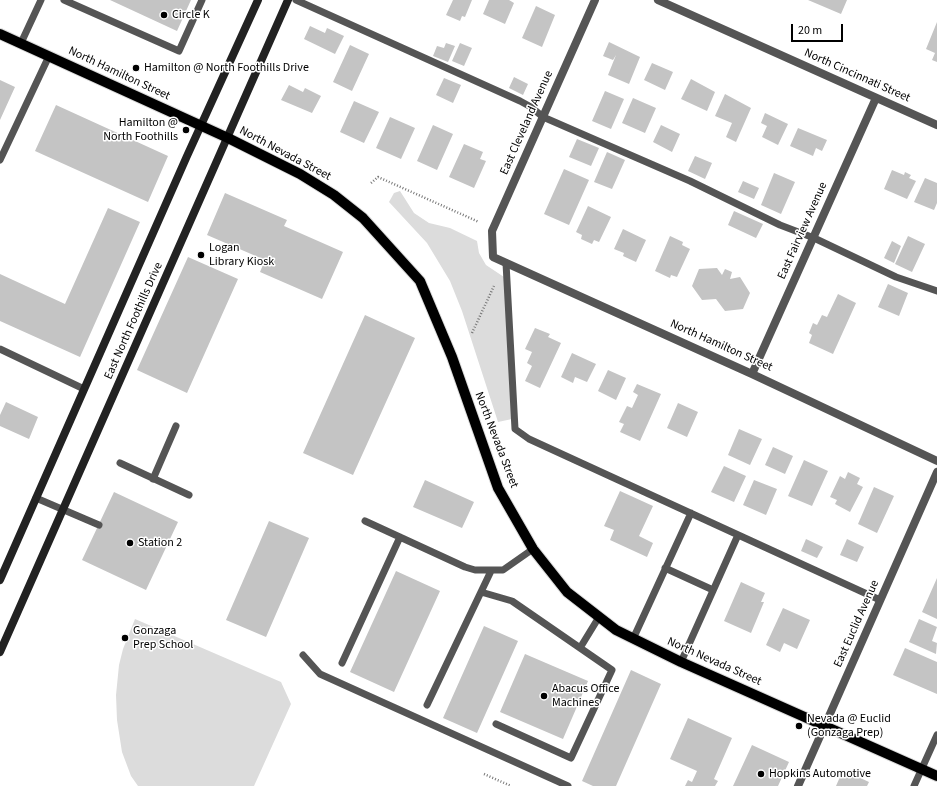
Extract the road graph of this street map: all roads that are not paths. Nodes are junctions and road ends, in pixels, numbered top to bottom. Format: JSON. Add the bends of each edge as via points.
{"nodes":[{"id":1,"x":41,"y":0,"type":"edge"},
{"id":2,"x":64,"y":0,"type":"edge"},
{"id":3,"x":202,"y":0,"type":"edge"},
{"id":4,"x":258,"y":0,"type":"edge"},
{"id":5,"x":288,"y":0,"type":"edge"},
{"id":6,"x":296,"y":0,"type":"edge"},
{"id":7,"x":595,"y":0,"type":"edge"},
{"id":8,"x":658,"y":0,"type":"edge"},
{"id":9,"x":0,"y":34,"type":"edge"},
{"id":10,"x":21,"y":43,"type":"junction"},
{"id":11,"x":49,"y":56,"type":"junction"},
{"id":12,"x":876,"y":98,"type":"junction"},
{"id":13,"x":543,"y":117,"type":"junction"},
{"id":14,"x":937,"y":125,"type":"edge"},
{"id":15,"x":200,"y":126,"type":"junction"},
{"id":16,"x":228,"y":138,"type":"junction"},
{"id":17,"x":0,"y":160,"type":"edge"},
{"id":18,"x":814,"y":238,"type":"junction"},
{"id":19,"x":493,"y":257,"type":"joint"},
{"id":20,"x":506,"y":263,"type":"junction"},
{"id":21,"x":937,"y":291,"type":"edge"},
{"id":22,"x":0,"y":349,"type":"edge"},
{"id":23,"x":752,"y":374,"type":"junction"},
{"id":24,"x":84,"y":389,"type":"junction"},
{"id":25,"x":176,"y":426,"type":"dead end"},
{"id":26,"x":937,"y":461,"type":"edge"},
{"id":27,"x":120,"y":464,"type":"dead end"},
{"id":28,"x":937,"y":472,"type":"edge"},
{"id":29,"x":154,"y":479,"type":"junction"},
{"id":30,"x":189,"y":495,"type":"dead end"},
{"id":31,"x":36,"y":498,"type":"junction"},
{"id":32,"x":63,"y":510,"type":"junction"},
{"id":33,"x":691,"y":513,"type":"junction"},
{"id":34,"x":365,"y":521,"type":"dead end"},
{"id":35,"x":99,"y":525,"type":"dead end"},
{"id":36,"x":738,"y":535,"type":"junction"},
{"id":37,"x":400,"y":538,"type":"junction"},
{"id":38,"x":533,"y":549,"type":"junction"},
{"id":39,"x":665,"y":568,"type":"junction"},
{"id":40,"x":491,"y":571,"type":"junction"},
{"id":41,"x":0,"y":580,"type":"edge"},
{"id":42,"x":713,"y":590,"type":"junction"},
{"id":43,"x":481,"y":592,"type":"junction"},
{"id":44,"x":880,"y":600,"type":"junction"},
{"id":45,"x":599,"y":617,"type":"junction"},
{"id":46,"x":633,"y":639,"type":"junction"},
{"id":47,"x":580,"y":648,"type":"junction"},
{"id":48,"x":0,"y":652,"type":"edge"},
{"id":49,"x":303,"y":655,"type":"dead end"},
{"id":50,"x":681,"y":662,"type":"junction"},
{"id":51,"x":342,"y":663,"type":"dead end"},
{"id":52,"x":427,"y":705,"type":"dead end"},
{"id":53,"x":496,"y":724,"type":"dead end"},
{"id":54,"x":826,"y":726,"type":"junction"},
{"id":55,"x":937,"y":735,"type":"edge"},
{"id":56,"x":922,"y":769,"type":"junction"},
{"id":57,"x":937,"y":776,"type":"edge"},
{"id":58,"x":568,"y":786,"type":"edge"},
{"id":59,"x":798,"y":786,"type":"edge"},
{"id":60,"x":914,"y":786,"type":"edge"}],
"edges":[{"from":1,"to":10,"type":"lane"},
{"from":2,"to":3,"type":"lane","via":[[179,51]]},
{"from":4,"to":15,"type":"main road","name":"East North Foothills Drive"},
{"from":5,"to":16,"type":"main road","name":"East North Foothills Drive"},
{"from":6,"to":13,"type":"lane","via":[[520,101]]},
{"from":7,"to":13,"type":"street","name":"East Cleveland Avenue"},
{"from":8,"to":12,"type":"street","name":"North Cincinnati Street"},
{"from":9,"to":10,"type":"main road","name":"North Hamilton Street"},
{"from":10,"to":11,"type":"main road","name":"North Hamilton Street"},
{"from":11,"to":15,"type":"main road","name":"North Hamilton Street"},
{"from":11,"to":17,"type":"lane"},
{"from":12,"to":14,"type":"street","name":"North Cincinnati Street"},
{"from":12,"to":18,"type":"street","name":"East Fairview Avenue"},
{"from":13,"to":18,"type":"lane"},
{"from":13,"to":19,"type":"street","name":"East Cleveland Avenue","via":[[492,231]]},
{"from":15,"to":16,"type":"main road","name":"North Hamilton Street"},
{"from":15,"to":24,"type":"main road","name":"East North Foothills Drive"},
{"from":16,"to":32,"type":"main road","name":"East North Foothills Drive"},
{"from":16,"to":38,"type":"main road","name":"North Nevada Street","via":[[300,174],[334,195],[364,218],[420,281],[452,358],[498,488]]},
{"from":18,"to":21,"type":"lane","via":[[896,277]]},
{"from":18,"to":23,"type":"street","name":"East Fairview Avenue"},
{"from":19,"to":20,"type":"street","name":"North Hamilton Street"},
{"from":20,"to":23,"type":"street","name":"North Hamilton Street"},
{"from":20,"to":33,"type":"lane","via":[[515,429],[529,439]]},
{"from":22,"to":24,"type":"lane"},
{"from":23,"to":26,"type":"street","name":"North Hamilton Street"},
{"from":24,"to":31,"type":"main road","name":"East North Foothills Drive"},
{"from":25,"to":29,"type":"lane"},
{"from":27,"to":29,"type":"lane"},
{"from":28,"to":44,"type":"street","name":"East Euclid Avenue"},
{"from":29,"to":30,"type":"lane"},
{"from":31,"to":32,"type":"lane"},
{"from":31,"to":41,"type":"main road","name":"East North Foothills Drive"},
{"from":32,"to":35,"type":"lane"},
{"from":32,"to":48,"type":"main road","name":"East North Foothills Drive"},
{"from":33,"to":36,"type":"lane"},
{"from":33,"to":39,"type":"lane"},
{"from":34,"to":37,"type":"lane"},
{"from":36,"to":42,"type":"lane"},
{"from":36,"to":44,"type":"lane"},
{"from":37,"to":40,"type":"lane","via":[[465,567]]},
{"from":37,"to":51,"type":"lane"},
{"from":38,"to":40,"type":"lane","via":[[503,570]]},
{"from":38,"to":45,"type":"main road","name":"North Nevada Street","via":[[567,592]]},
{"from":39,"to":42,"type":"lane"},
{"from":39,"to":46,"type":"lane"},
{"from":40,"to":43,"type":"lane"},
{"from":42,"to":50,"type":"lane"},
{"from":43,"to":47,"type":"lane","via":[[512,601]]},
{"from":43,"to":52,"type":"lane"},
{"from":44,"to":54,"type":"street","name":"East Euclid Avenue"},
{"from":45,"to":46,"type":"main road","name":"North Nevada Street"},
{"from":45,"to":47,"type":"lane"},
{"from":46,"to":50,"type":"main road","name":"North Nevada Street"},
{"from":47,"to":53,"type":"lane","via":[[612,670],[571,758]]},
{"from":49,"to":58,"type":"lane","via":[[320,674]]},
{"from":50,"to":54,"type":"main road","name":"North Nevada Street"},
{"from":54,"to":56,"type":"main road","name":"North Nevada Street"},
{"from":54,"to":59,"type":"street","name":"East Euclid Avenue"},
{"from":55,"to":56,"type":"lane"},
{"from":56,"to":57,"type":"main road","name":"North Nevada Street"},
{"from":56,"to":60,"type":"lane"}]}
